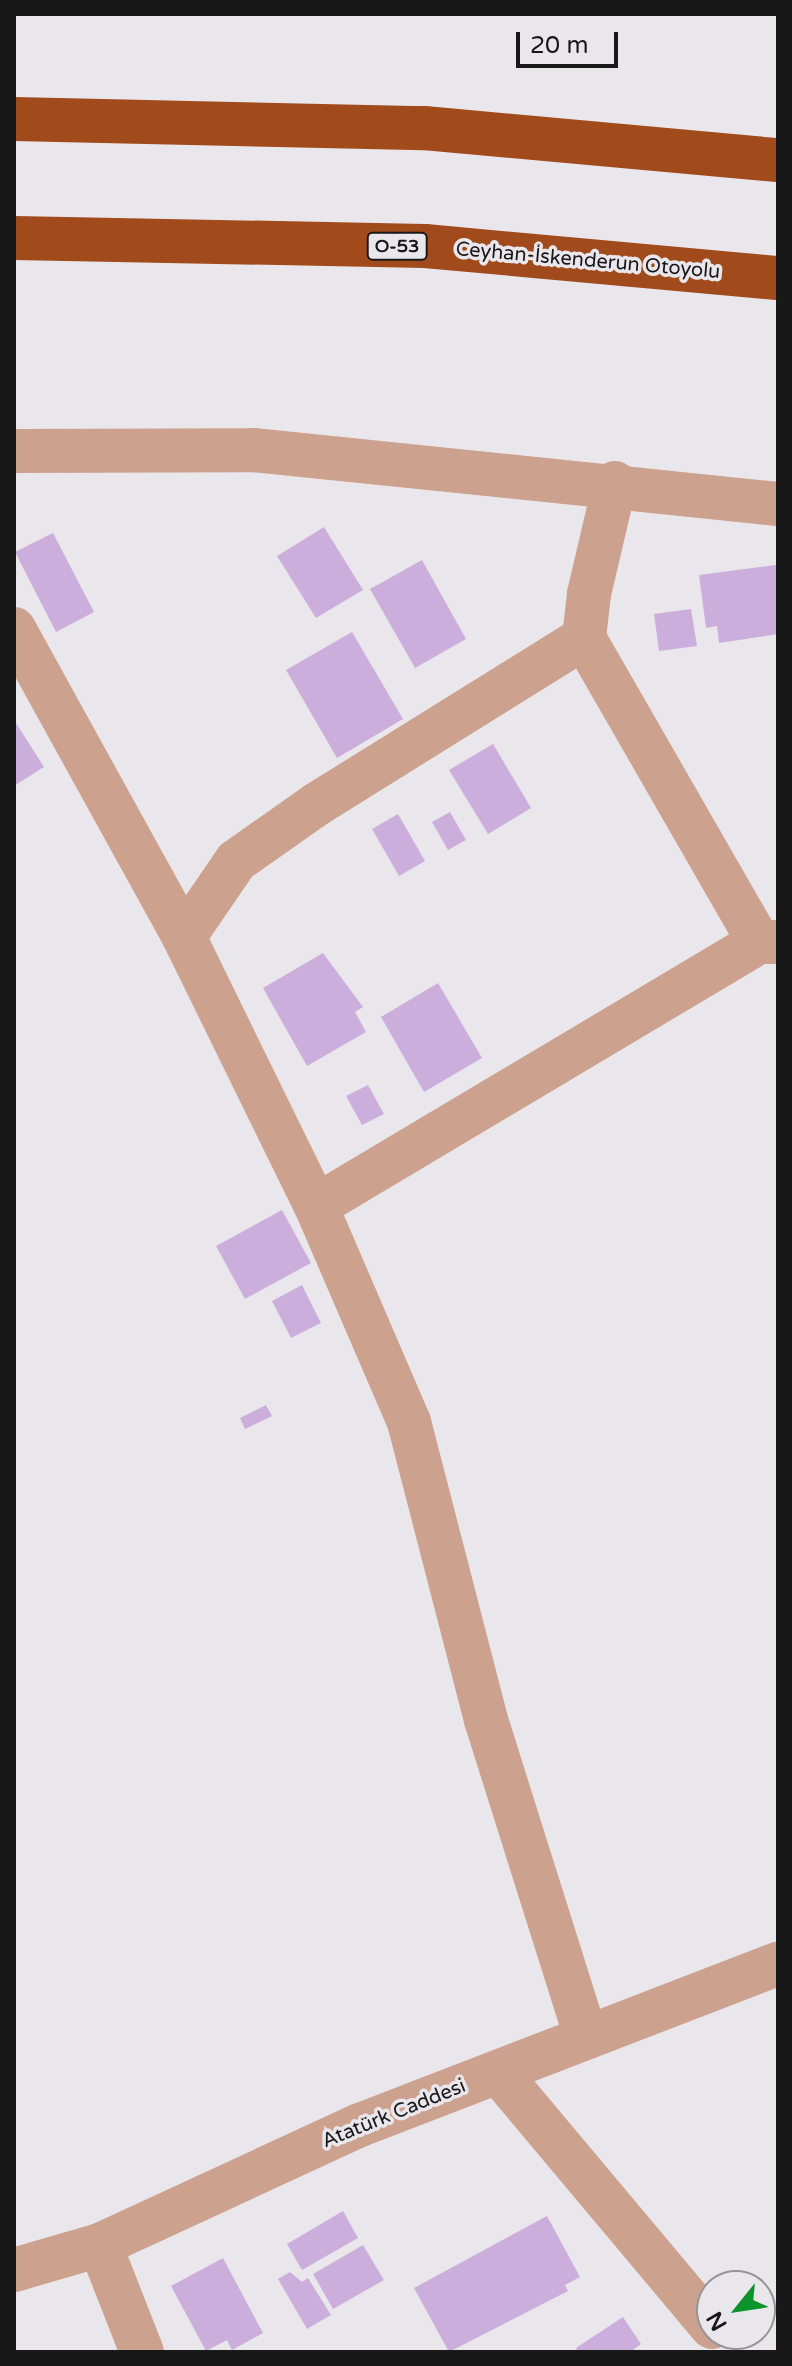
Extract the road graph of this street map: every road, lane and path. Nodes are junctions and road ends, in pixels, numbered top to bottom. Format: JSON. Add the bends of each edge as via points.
{"nodes":[{"id":1,"x":14,"y":119,"type":"edge"},
{"id":2,"x":778,"y":160,"type":"edge"},
{"id":3,"x":14,"y":238,"type":"edge"},
{"id":4,"x":778,"y":278,"type":"edge"},
{"id":5,"x":14,"y":451,"type":"edge"},
{"id":6,"x":615,"y":483,"type":"junction"},
{"id":7,"x":778,"y":504,"type":"edge"},
{"id":8,"x":14,"y":629,"type":"edge"},
{"id":9,"x":584,"y":638,"type":"junction"},
{"id":10,"x":184,"y":937,"type":"junction"},
{"id":11,"x":769,"y":942,"type":"edge"},
{"id":12,"x":316,"y":1206,"type":"junction"},
{"id":13,"x":778,"y":1964,"type":"edge"},
{"id":14,"x":586,"y":2038,"type":"junction"},
{"id":15,"x":498,"y":2072,"type":"junction"},
{"id":16,"x":100,"y":2245,"type":"junction"},
{"id":17,"x":14,"y":2270,"type":"edge"},
{"id":18,"x":696,"y":2308,"type":"edge"},
{"id":19,"x":142,"y":2352,"type":"edge"}],
"edges":[{"from":1,"to":2,"type":"highway","via":[[424,128]]},
{"from":3,"to":4,"type":"highway","name":"Ceyhan-İskenderun Otoyolu","number":"O-53","via":[[425,246]]},
{"from":5,"to":6,"type":"street","via":[[253,450]]},
{"from":6,"to":7,"type":"street"},
{"from":6,"to":9,"type":"street"},
{"from":8,"to":10,"type":"street"},
{"from":9,"to":10,"type":"street","via":[[317,804],[236,861]]},
{"from":9,"to":11,"type":"street"},
{"from":10,"to":12,"type":"street"},
{"from":11,"to":12,"type":"street"},
{"from":12,"to":14,"type":"street","via":[[409,1422],[486,1720]]},
{"from":13,"to":14,"type":"street","name":"Atatürk Caddesi"},
{"from":14,"to":15,"type":"street","name":"Atatürk Caddesi"},
{"from":15,"to":16,"type":"street","name":"Atatürk Caddesi","via":[[360,2125]]},
{"from":15,"to":18,"type":"street"},
{"from":16,"to":17,"type":"street","name":"Atatürk Caddesi"},
{"from":16,"to":19,"type":"street"}]}
